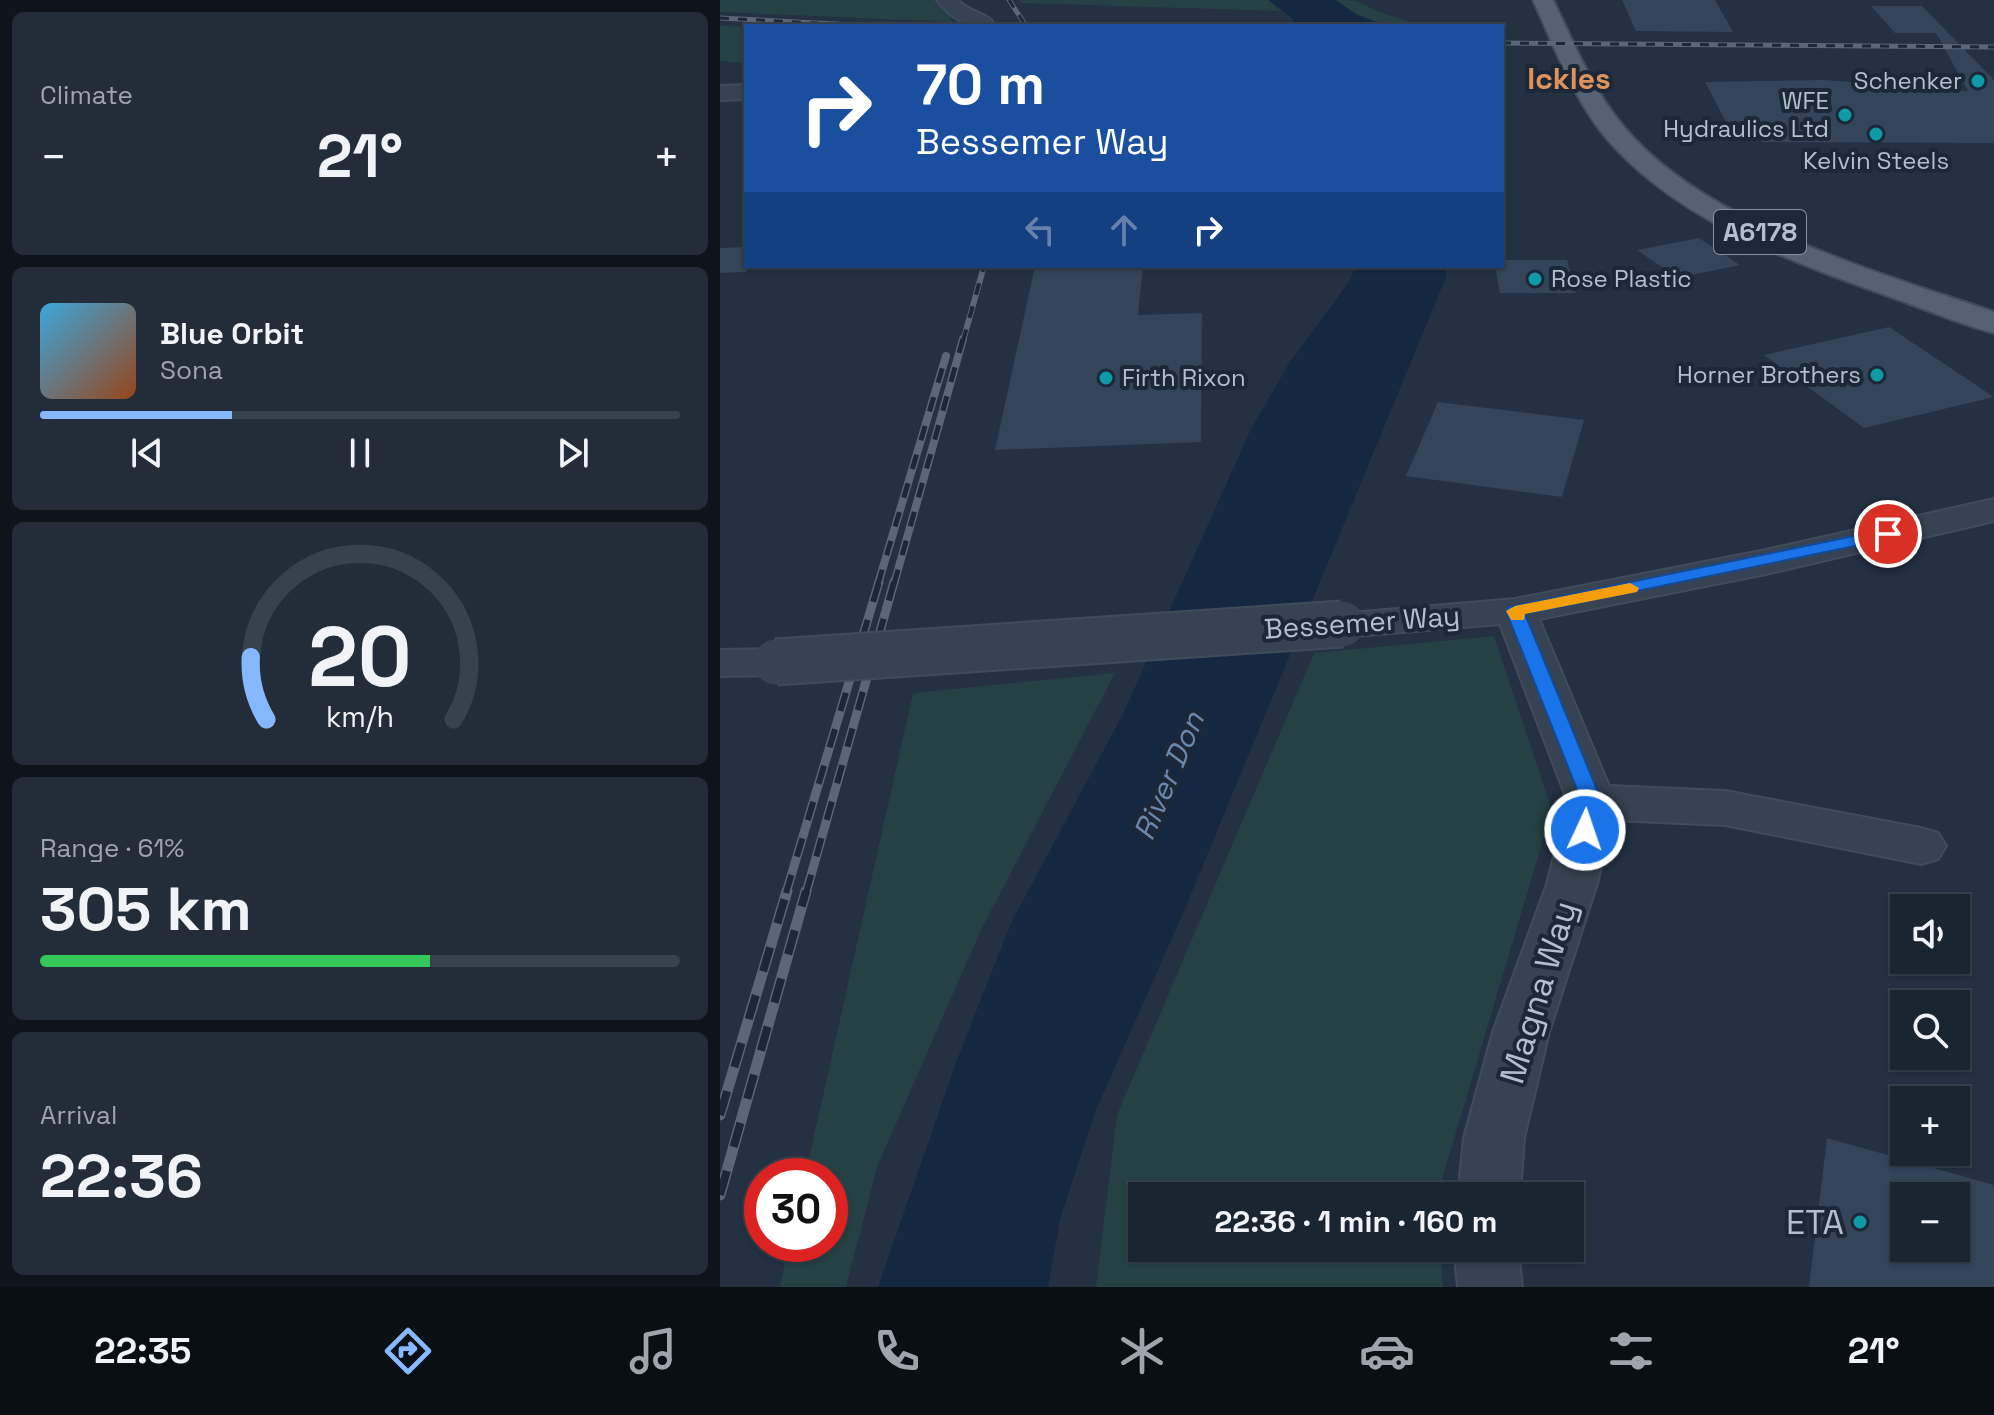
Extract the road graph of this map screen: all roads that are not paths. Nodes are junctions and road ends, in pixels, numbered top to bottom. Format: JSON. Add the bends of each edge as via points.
{"nodes":[{"id":1,"x":947,"y":0,"type":"edge"},
{"id":2,"x":1543,"y":0,"type":"edge"},
{"id":3,"x":982,"y":21,"type":"dead end"},
{"id":4,"x":744,"y":92,"type":"edge"},
{"id":5,"x":720,"y":93,"type":"edge"},
{"id":6,"x":1994,"y":323,"type":"edge"},
{"id":7,"x":1994,"y":510,"type":"edge"},
{"id":8,"x":1515,"y":611,"type":"junction"},
{"id":9,"x":720,"y":663,"type":"edge"},
{"id":10,"x":1592,"y":802,"type":"junction"},
{"id":11,"x":1921,"y":846,"type":"dead end"},
{"id":12,"x":1490,"y":1182,"type":"edge"},
{"id":13,"x":1487,"y":1262,"type":"edge"},
{"id":14,"x":1490,"y":1287,"type":"edge"}],
"edges":[{"from":1,"to":3,"type":"street","via":[[961,15]]},
{"from":2,"to":6,"type":"main road","number":"A6178","via":[[1614,130],[1671,182],[1751,229]]},
{"from":4,"to":5,"type":"street"},
{"from":7,"to":8,"type":"street","name":"Bessemer Way"},
{"from":8,"to":9,"type":"street","name":"Bessemer Way","bridge":true},
{"from":8,"to":10,"type":"street"},
{"from":10,"to":11,"type":"street","via":[[1725,808]]},
{"from":10,"to":12,"type":"street","name":"Magna Way","via":[[1572,884],[1521,1032],[1494,1138]]},
{"from":13,"to":14,"type":"street"}]}
